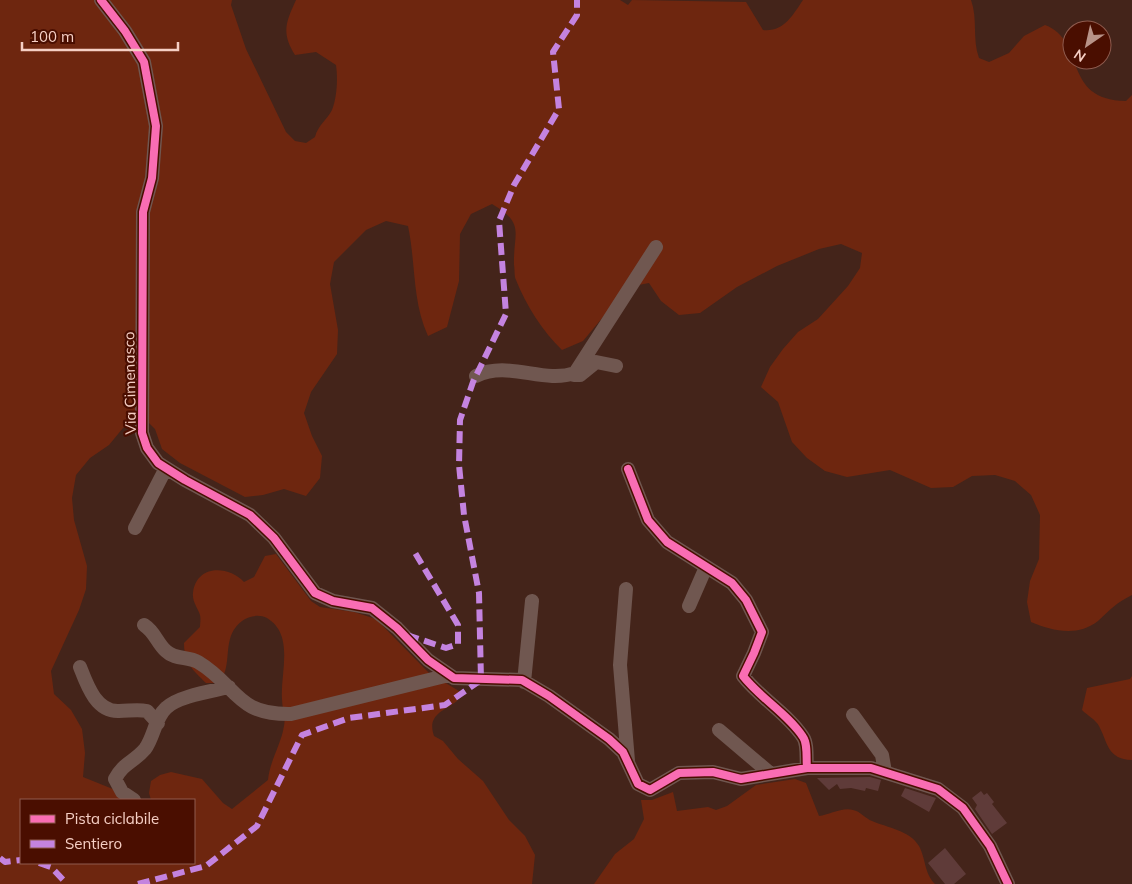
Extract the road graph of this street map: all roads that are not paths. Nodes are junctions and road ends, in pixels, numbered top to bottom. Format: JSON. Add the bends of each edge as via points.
{"nodes":[{"id":1,"x":101,"y":0,"type":"edge"},
{"id":2,"x":656,"y":247,"type":"dead end"},
{"id":3,"x":616,"y":366,"type":"dead end"},
{"id":4,"x":568,"y":375,"type":"junction"},
{"id":5,"x":476,"y":376,"type":"dead end"},
{"id":6,"x":166,"y":468,"type":"junction"},
{"id":7,"x":628,"y":469,"type":"dead end"},
{"id":8,"x":135,"y":528,"type":"dead end"},
{"id":9,"x":706,"y":567,"type":"junction"},
{"id":10,"x":626,"y":589,"type":"dead end"},
{"id":11,"x":532,"y":601,"type":"dead end"},
{"id":12,"x":689,"y":606,"type":"dead end"},
{"id":13,"x":144,"y":625,"type":"dead end"},
{"id":14,"x":80,"y":667,"type":"dead end"},
{"id":15,"x":449,"y":675,"type":"junction"},
{"id":16,"x":524,"y":682,"type":"junction"},
{"id":17,"x":229,"y":687,"type":"junction"},
{"id":18,"x":854,"y":715,"type":"dead end"},
{"id":19,"x":158,"y":723,"type":"junction"},
{"id":20,"x":719,"y":730,"type":"dead end"},
{"id":21,"x":628,"y":761,"type":"junction"},
{"id":22,"x":807,"y":768,"type":"junction"},
{"id":23,"x":885,"y":772,"type":"junction"},
{"id":24,"x":771,"y":774,"type":"junction"},
{"id":25,"x":132,"y":799,"type":"edge"},
{"id":26,"x":1008,"y":884,"type":"edge"}],
"edges":[{"from":1,"to":6,"type":"street","name":"Via Cimenasco","via":[[144,62],[156,126],[152,178],[143,212],[142,432],[147,448]]},
{"from":2,"to":4,"type":"street","via":[[575,373]]},
{"from":3,"to":4,"type":"street","via":[[596,362],[580,375]]},
{"from":4,"to":5,"type":"street","via":[[487,370]]},
{"from":6,"to":8,"type":"street"},
{"from":6,"to":15,"type":"street","name":"Via Cimenasco","via":[[250,515],[274,538],[315,593],[333,601],[372,608]]},
{"from":7,"to":9,"type":"street","via":[[648,520],[667,542]]},
{"from":9,"to":12,"type":"street"},
{"from":9,"to":22,"type":"street","via":[[732,584],[755,617],[762,632],[743,676],[804,738]]},
{"from":10,"to":21,"type":"street","via":[[620,665]]},
{"from":11,"to":16,"type":"street"},
{"from":13,"to":17,"type":"street","via":[[156,635],[166,651],[176,658],[196,660]]},
{"from":14,"to":19,"type":"street","via":[[100,706],[111,711],[147,711]]},
{"from":15,"to":16,"type":"street","name":"Via Cimenasco","via":[[454,678]]},
{"from":15,"to":17,"type":"street","via":[[291,714],[252,709]]},
{"from":16,"to":21,"type":"street","name":"Via Cimenasco","via":[[549,696],[609,740]]},
{"from":17,"to":19,"type":"street","via":[[180,700],[166,708]]},
{"from":18,"to":23,"type":"street","via":[[882,755]]},
{"from":19,"to":25,"type":"street","via":[[152,740],[142,753],[121,768],[115,779],[122,792]]},
{"from":20,"to":24,"type":"street"},
{"from":21,"to":24,"type":"street","name":"Via Cimenasco","via":[[638,784],[650,790],[679,774],[713,772],[741,779]]},
{"from":22,"to":23,"type":"street","name":"Via Cimenasco","via":[[871,768]]},
{"from":22,"to":24,"type":"street","name":"Via Cimenasco"},
{"from":23,"to":26,"type":"street","name":"Via Cimenasco","via":[[938,789],[963,808],[990,846]]}]}
